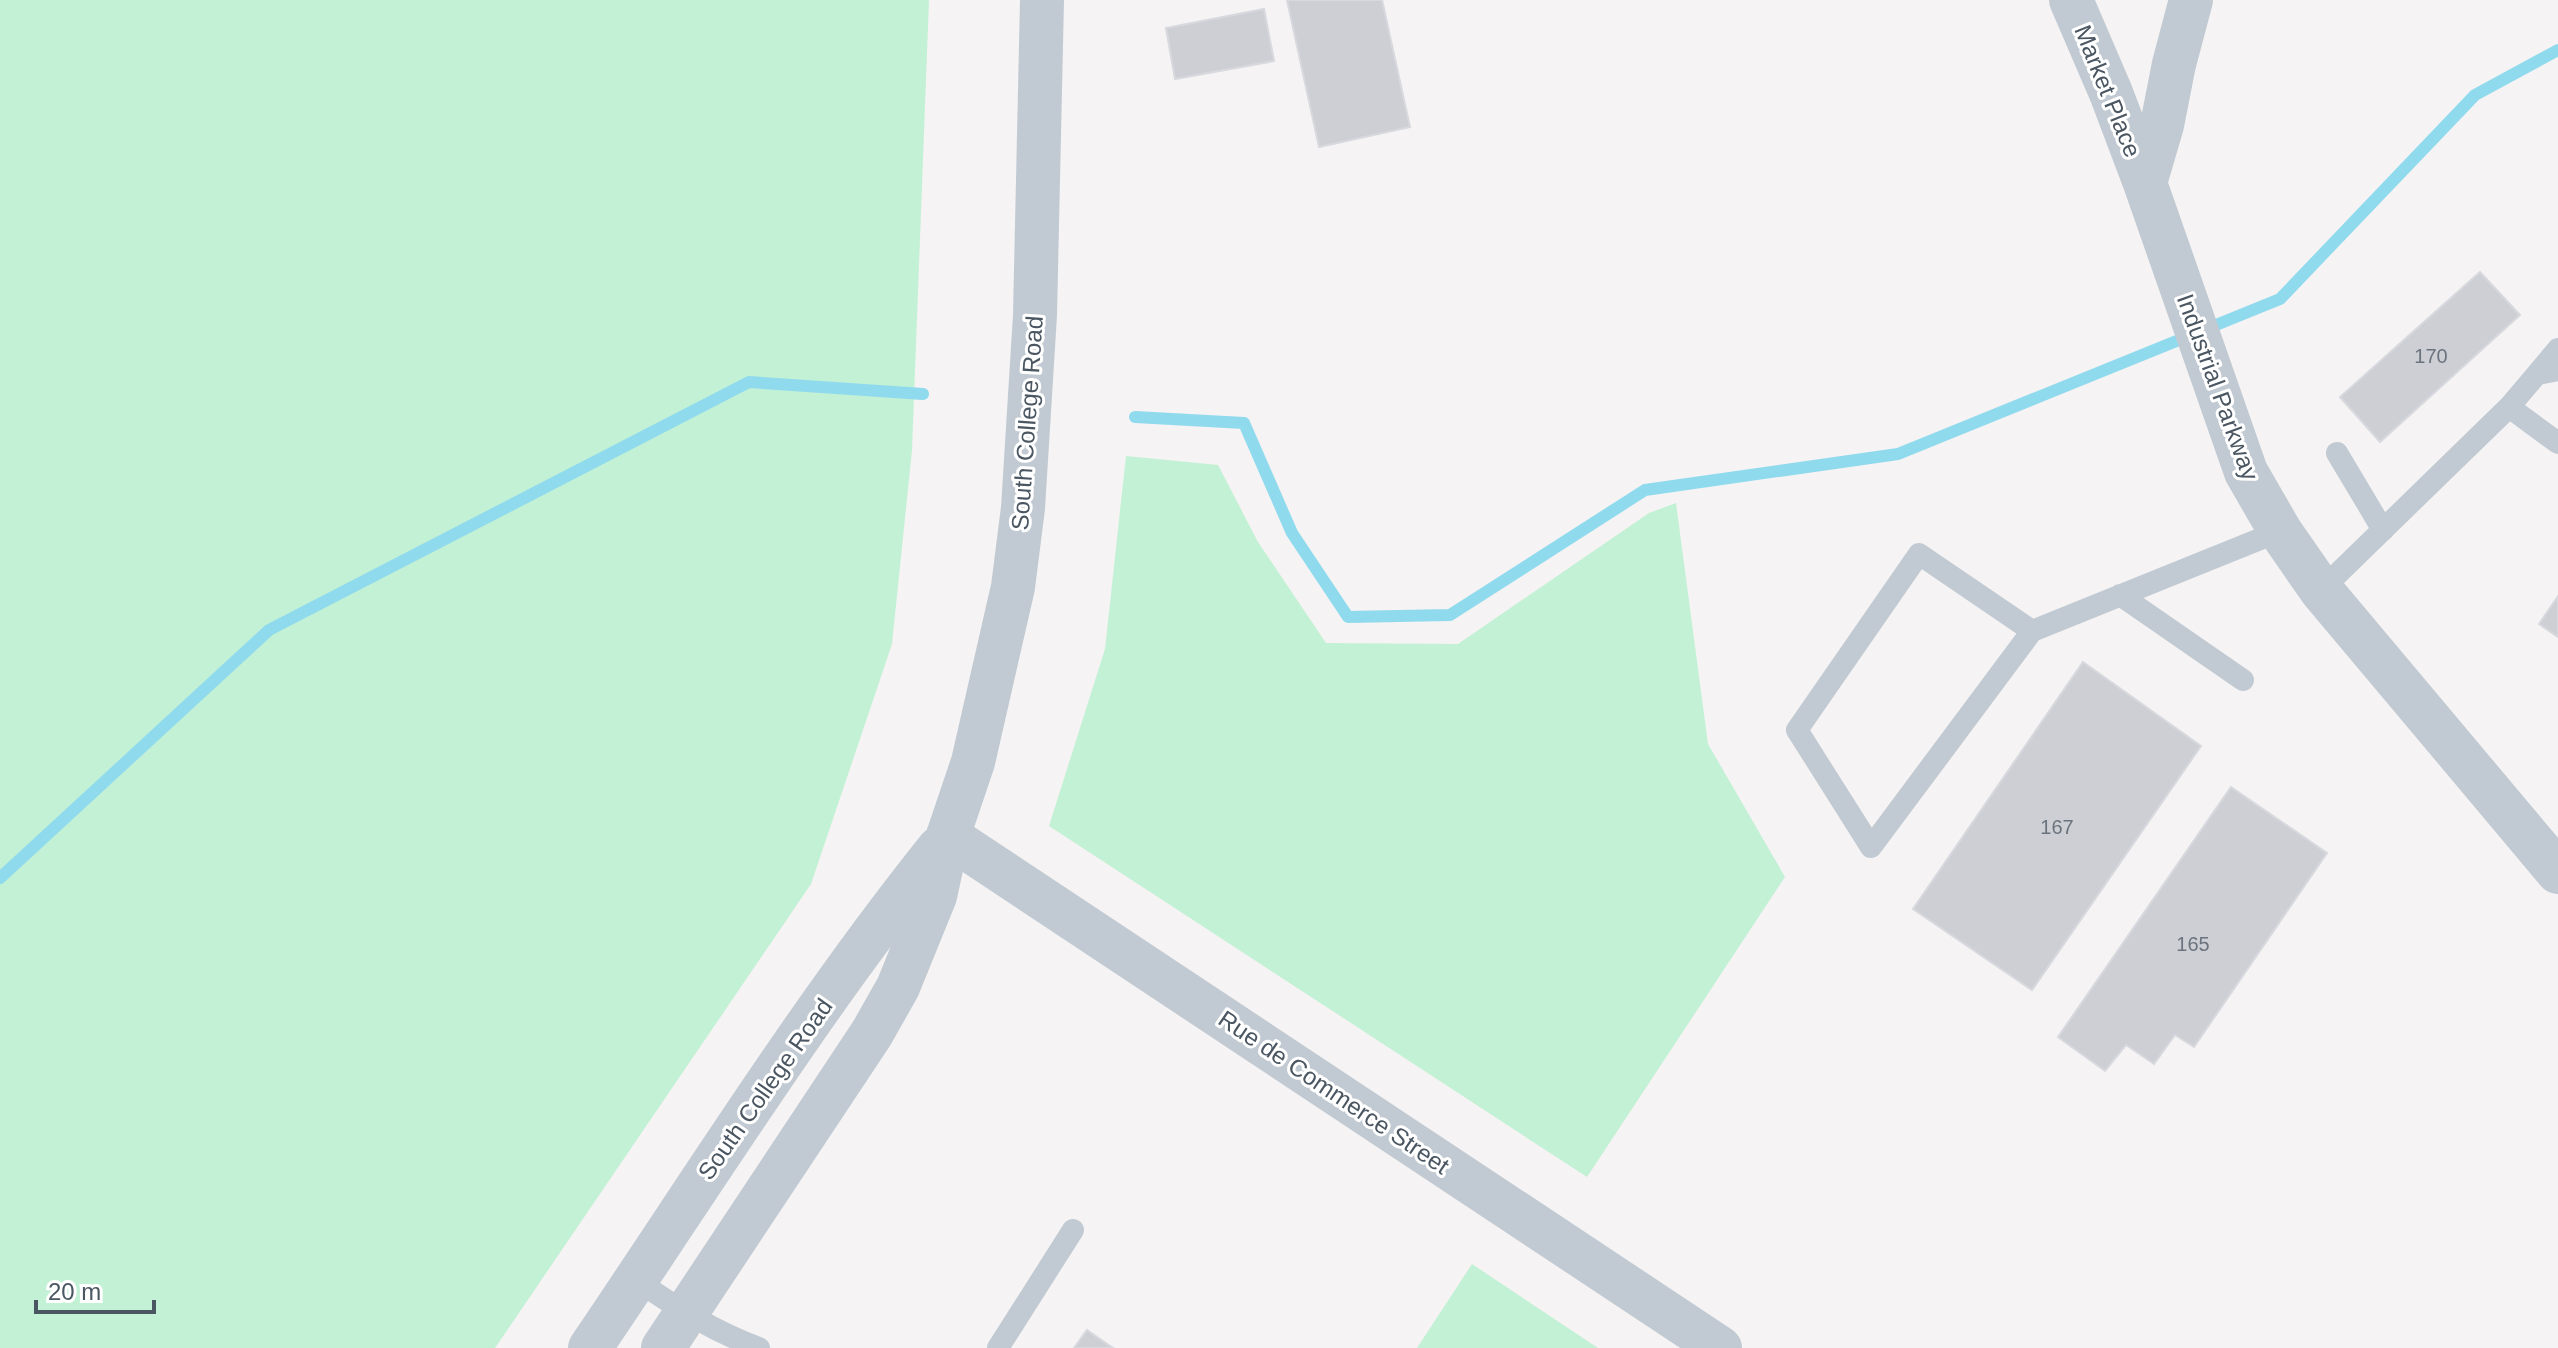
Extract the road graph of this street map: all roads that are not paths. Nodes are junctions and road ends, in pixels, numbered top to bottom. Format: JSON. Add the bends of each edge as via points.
{"nodes":[{"id":1,"x":1042,"y":0,"type":"edge"},
{"id":2,"x":2071,"y":0,"type":"edge"},
{"id":3,"x":2191,"y":0,"type":"edge"},
{"id":4,"x":2150,"y":197,"type":"junction"},
{"id":5,"x":2558,"y":349,"type":"edge"},
{"id":6,"x":2547,"y":372,"type":"edge"},
{"id":7,"x":2509,"y":407,"type":"junction"},
{"id":8,"x":2558,"y":443,"type":"edge"},
{"id":9,"x":2337,"y":453,"type":"dead end"},
{"id":10,"x":2383,"y":530,"type":"junction"},
{"id":11,"x":2280,"y":531,"type":"junction"},
{"id":12,"x":2321,"y":590,"type":"junction"},
{"id":13,"x":2120,"y":595,"type":"junction"},
{"id":14,"x":2032,"y":631,"type":"junction"},
{"id":15,"x":2243,"y":680,"type":"dead end"},
{"id":16,"x":948,"y":836,"type":"junction"},
{"id":17,"x":2558,"y":872,"type":"edge"},
{"id":18,"x":1073,"y":1230,"type":"dead end"},
{"id":19,"x":636,"y":1280,"type":"junction"},
{"id":20,"x":674,"y":1331,"type":"edge"},
{"id":21,"x":590,"y":1348,"type":"edge"},
{"id":22,"x":759,"y":1348,"type":"edge"},
{"id":23,"x":998,"y":1348,"type":"edge"},
{"id":24,"x":1720,"y":1348,"type":"edge"}],
"edges":[{"from":1,"to":16,"type":"street","name":"South College Road","via":[[1035,315],[1023,508],[1003,638],[973,762]]},
{"from":2,"to":4,"type":"street","name":"Market Place"},
{"from":3,"to":4,"type":"street"},
{"from":4,"to":11,"type":"street","name":"Industrial Parkway","via":[[2236,448]]},
{"from":5,"to":6,"type":"lane"},
{"from":6,"to":7,"type":"lane"},
{"from":7,"to":8,"type":"lane"},
{"from":7,"to":10,"type":"lane"},
{"from":9,"to":10,"type":"lane"},
{"from":10,"to":12,"type":"lane"},
{"from":11,"to":12,"type":"street","name":"Industrial Parkway"},
{"from":11,"to":13,"type":"lane"},
{"from":12,"to":17,"type":"street","name":"Industrial Parkway"},
{"from":13,"to":14,"type":"lane"},
{"from":13,"to":15,"type":"lane"},
{"from":14,"to":14,"type":"lane","via":[[1975,707],[1871,847],[1797,730],[1919,554]]},
{"from":16,"to":19,"type":"street","name":"South College Road","via":[[741,1122]]},
{"from":16,"to":20,"type":"street","name":"South College Road","via":[[935,896],[898,987]]},
{"from":16,"to":24,"type":"street","name":"Rue de Commerce Street"},
{"from":18,"to":23,"type":"lane"},
{"from":19,"to":20,"type":"lane"},
{"from":19,"to":21,"type":"street","name":"South College Road"},
{"from":20,"to":22,"type":"lane","via":[[725,1336]]}]}
